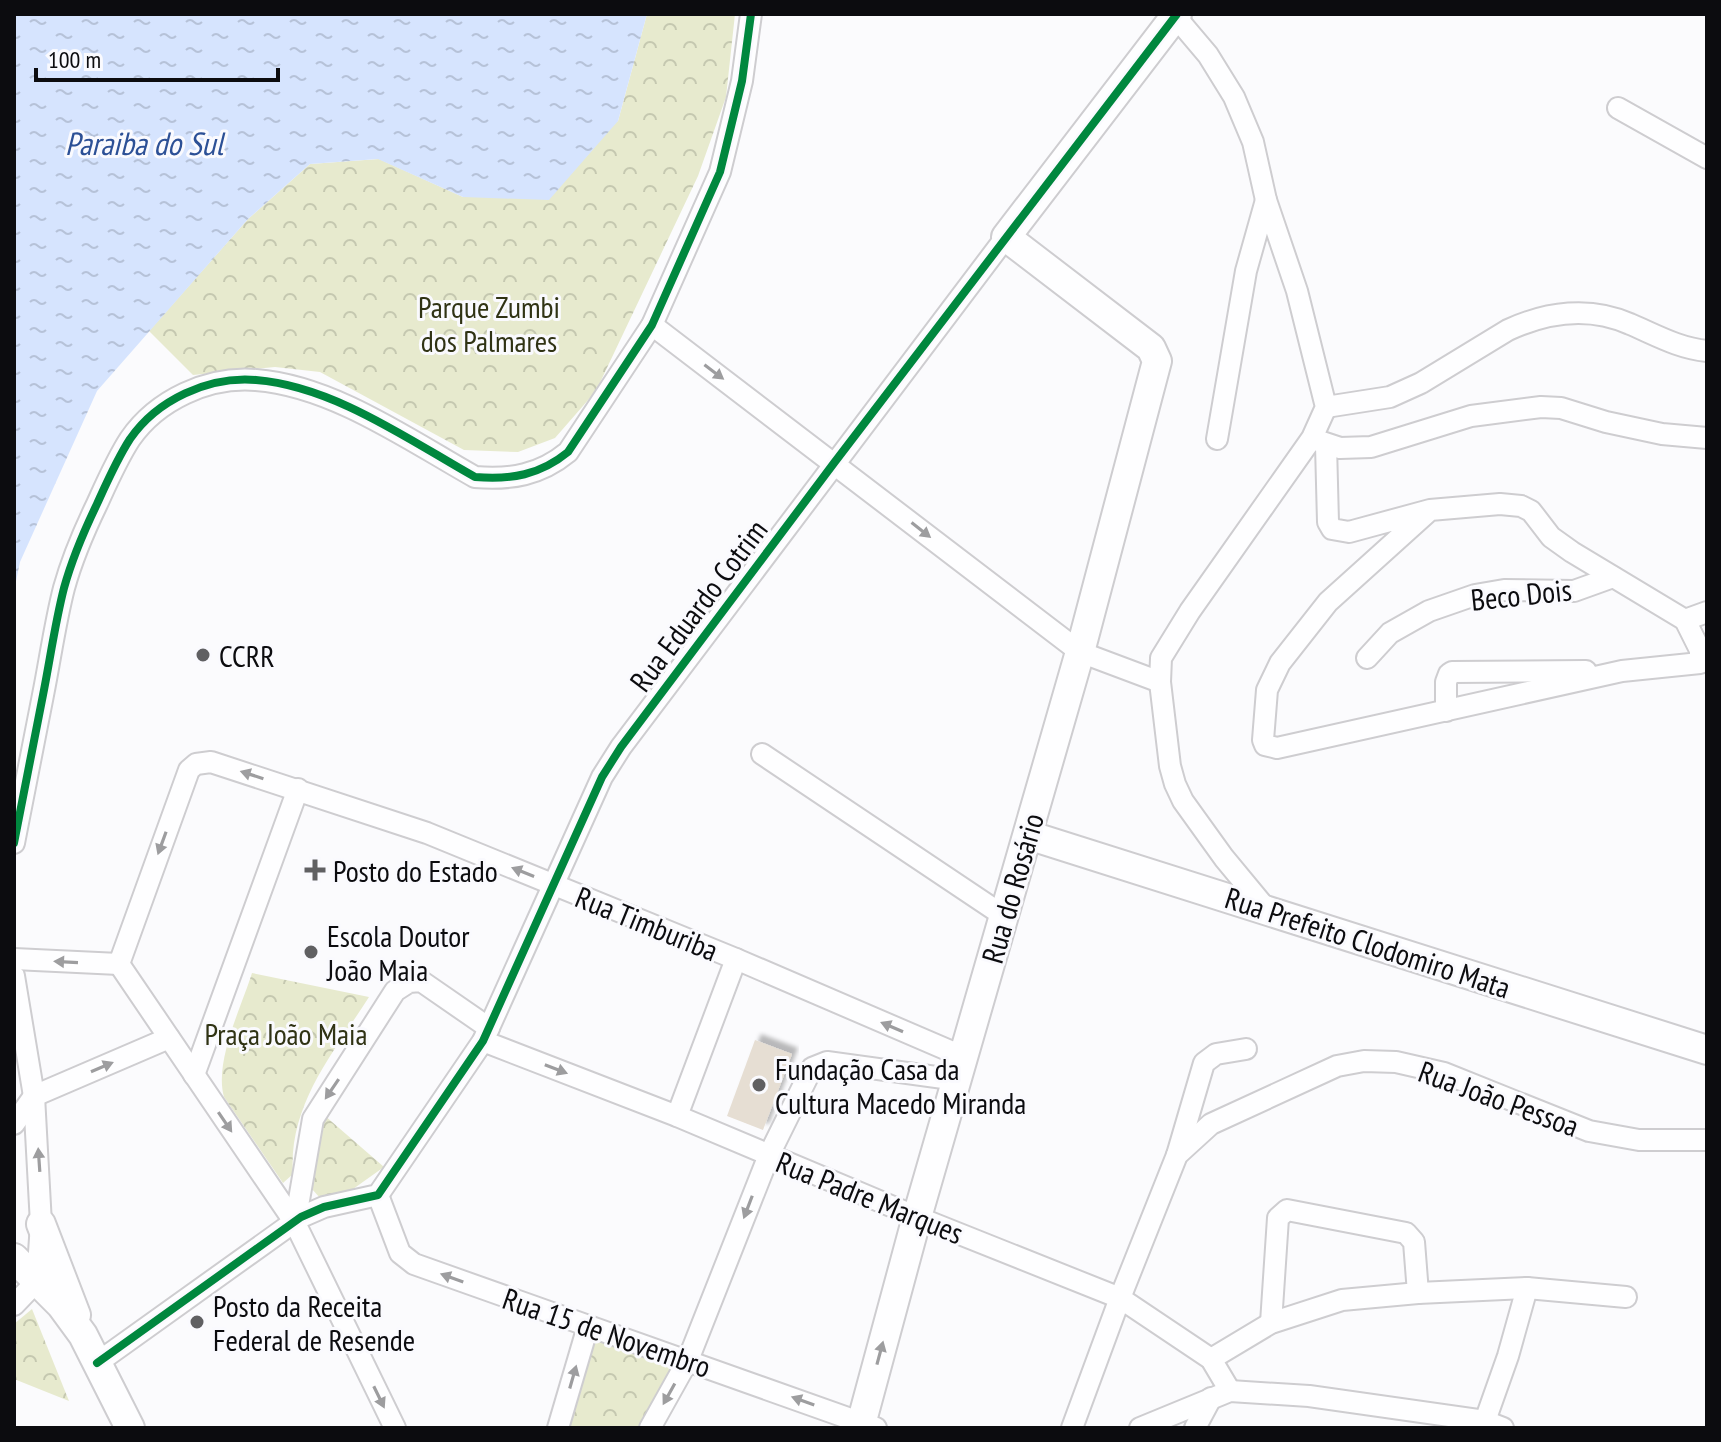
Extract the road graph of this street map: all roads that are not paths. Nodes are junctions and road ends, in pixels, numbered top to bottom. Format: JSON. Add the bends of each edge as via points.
{"nodes":[{"id":1,"x":751,"y":14,"type":"edge"},
{"id":2,"x":1176,"y":15,"type":"edge"},
{"id":3,"x":1618,"y":108,"type":"dead end"},
{"id":4,"x":1707,"y":158,"type":"edge"},
{"id":5,"x":1266,"y":200,"type":"junction"},
{"id":6,"x":1006,"y":237,"type":"junction"},
{"id":7,"x":652,"y":325,"type":"junction"},
{"id":8,"x":1707,"y":351,"type":"edge"},
{"id":9,"x":1326,"y":407,"type":"junction"},
{"id":10,"x":1707,"y":438,"type":"edge"},
{"id":11,"x":1217,"y":439,"type":"dead end"},
{"id":12,"x":1319,"y":442,"type":"junction"},
{"id":13,"x":834,"y":463,"type":"junction"},
{"id":14,"x":1430,"y":510,"type":"junction"},
{"id":15,"x":1613,"y":577,"type":"junction"},
{"id":16,"x":1707,"y":612,"type":"edge"},
{"id":17,"x":1685,"y":620,"type":"junction"},
{"id":18,"x":1080,"y":652,"type":"junction"},
{"id":19,"x":1367,"y":658,"type":"dead end"},
{"id":20,"x":1622,"y":671,"type":"junction"},
{"id":21,"x":1160,"y":682,"type":"junction"},
{"id":22,"x":1446,"y":711,"type":"junction"},
{"id":23,"x":762,"y":754,"type":"dead end"},
{"id":24,"x":298,"y":789,"type":"junction"},
{"id":25,"x":1028,"y":835,"type":"junction"},
{"id":26,"x":14,"y":843,"type":"edge"},
{"id":27,"x":552,"y":884,"type":"junction"},
{"id":28,"x":1268,"y":911,"type":"junction"},
{"id":29,"x":1004,"y":916,"type":"junction"},
{"id":30,"x":14,"y":959,"type":"edge"},
{"id":31,"x":736,"y":959,"type":"junction"},
{"id":32,"x":119,"y":964,"type":"junction"},
{"id":33,"x":14,"y":976,"type":"edge"},
{"id":34,"x":486,"y":1034,"type":"junction"},
{"id":35,"x":169,"y":1038,"type":"junction"},
{"id":36,"x":1246,"y":1049,"type":"dead end"},
{"id":37,"x":1707,"y":1050,"type":"edge"},
{"id":38,"x":961,"y":1068,"type":"junction"},
{"id":39,"x":194,"y":1075,"type":"junction"},
{"id":40,"x":34,"y":1096,"type":"junction"},
{"id":41,"x":677,"y":1116,"type":"junction"},
{"id":42,"x":14,"y":1124,"type":"edge"},
{"id":43,"x":1707,"y":1140,"type":"edge"},
{"id":44,"x":769,"y":1155,"type":"junction"},
{"id":45,"x":1177,"y":1155,"type":"junction"},
{"id":46,"x":378,"y":1195,"type":"junction"},
{"id":47,"x":917,"y":1217,"type":"junction"},
{"id":48,"x":295,"y":1223,"type":"junction"},
{"id":49,"x":41,"y":1224,"type":"junction"},
{"id":50,"x":14,"y":1258,"type":"edge"},
{"id":51,"x":38,"y":1283,"type":"junction"},
{"id":52,"x":1527,"y":1288,"type":"junction"},
{"id":53,"x":1418,"y":1293,"type":"junction"},
{"id":54,"x":1626,"y":1297,"type":"dead end"},
{"id":55,"x":1120,"y":1298,"type":"junction"},
{"id":56,"x":14,"y":1305,"type":"edge"},
{"id":57,"x":1271,"y":1323,"type":"junction"},
{"id":58,"x":588,"y":1326,"type":"junction"},
{"id":59,"x":83,"y":1335,"type":"junction"},
{"id":60,"x":1211,"y":1359,"type":"junction"},
{"id":61,"x":688,"y":1360,"type":"junction"},
{"id":62,"x":97,"y":1363,"type":"junction"},
{"id":63,"x":1221,"y":1394,"type":"junction"},
{"id":64,"x":1494,"y":1424,"type":"edge"},
{"id":65,"x":866,"y":1426,"type":"edge"},
{"id":66,"x":111,"y":1428,"type":"edge"},
{"id":67,"x":130,"y":1428,"type":"edge"},
{"id":68,"x":395,"y":1428,"type":"edge"},
{"id":69,"x":558,"y":1428,"type":"edge"},
{"id":70,"x":650,"y":1428,"type":"edge"},
{"id":71,"x":1072,"y":1428,"type":"edge"},
{"id":72,"x":1140,"y":1428,"type":"edge"},
{"id":73,"x":1195,"y":1428,"type":"edge"}],
"edges":[{"from":1,"to":7,"type":"street","via":[[742,81],[720,172]]},
{"from":2,"to":5,"type":"street","via":[[1234,97],[1253,142]]},
{"from":2,"to":6,"type":"street","name":"Rua Eduardo Cotrim"},
{"from":3,"to":4,"type":"street"},
{"from":5,"to":9,"type":"street","via":[[1297,291]]},
{"from":5,"to":11,"type":"street","via":[[1246,271]]},
{"from":6,"to":13,"type":"street","name":"Rua Eduardo Cotrim"},
{"from":6,"to":18,"type":"street","name":"Rua do Rosário","via":[[1156,355]]},
{"from":7,"to":13,"type":"street","one_way":true},
{"from":7,"to":26,"type":"street","via":[[568,452],[552,465],[499,479],[475,477],[343,404],[288,385],[253,379],[217,383],[166,404],[131,439],[82,536],[64,589]]},
{"from":8,"to":9,"type":"street","via":[[1677,346],[1597,314],[1562,313],[1508,330],[1390,397]]},
{"from":9,"to":12,"type":"street"},
{"from":10,"to":12,"type":"street","via":[[1662,434],[1541,407],[1471,416],[1371,447]]},
{"from":12,"to":14,"type":"street","via":[[1332,529],[1349,532]]},
{"from":12,"to":21,"type":"street","via":[[1165,650]]},
{"from":13,"to":18,"type":"street","one_way":true},
{"from":13,"to":27,"type":"street","name":"Rua Eduardo Cotrim","via":[[621,747]]},
{"from":14,"to":15,"type":"street","via":[[1521,506],[1551,537]]},
{"from":14,"to":22,"type":"street","via":[[1328,602],[1280,663],[1266,699],[1263,740],[1270,748]]},
{"from":15,"to":17,"type":"street"},
{"from":15,"to":19,"type":"street","name":"Beco Dois","via":[[1564,593],[1504,590],[1475,595],[1429,611],[1390,633]]},
{"from":16,"to":17,"type":"street"},
{"from":17,"to":20,"type":"street","via":[[1702,654],[1700,663]]},
{"from":18,"to":21,"type":"street"},
{"from":18,"to":25,"type":"street","name":"Rua do Rosário"},
{"from":20,"to":22,"type":"street"},
{"from":20,"to":22,"type":"street","via":[[1459,671],[1447,677]]},
{"from":21,"to":28,"type":"street","via":[[1170,766],[1183,801]]},
{"from":23,"to":29,"type":"street"},
{"from":27,"to":24,"type":"street","name":"Rua Timburiba","one_way":true},
{"from":24,"to":32,"type":"street","name":"Rua Timburiba","one_way":true,"via":[[211,762],[189,770]]},
{"from":24,"to":39,"type":"street"},
{"from":25,"to":28,"type":"street","name":"Rua Prefeito Clodomiro Mata"},
{"from":25,"to":29,"type":"street","name":"Rua do Rosário"},
{"from":27,"to":31,"type":"street","name":"Rua Timburiba"},
{"from":27,"to":34,"type":"street","name":"Rua Eduardo Cotrim"},
{"from":28,"to":37,"type":"street","name":"Rua Prefeito Clodomiro Mata"},
{"from":29,"to":38,"type":"street","name":"Rua do Rosário"},
{"from":32,"to":30,"type":"street","one_way":true},
{"from":38,"to":31,"type":"street","name":"Rua Timburiba","one_way":true},
{"from":31,"to":41,"type":"street"},
{"from":32,"to":35,"type":"street"},
{"from":33,"to":40,"type":"street"},
{"from":34,"to":41,"type":"street","name":"Rua Padre Marques","one_way":true},
{"from":34,"to":46,"type":"street","name":"Rua Eduardo Cotrim"},
{"from":34,"to":48,"type":"street","name":"Rua Padre Marques","one_way":true,"via":[[426,983],[409,982],[390,996],[313,1119]]},
{"from":35,"to":39,"type":"street"},
{"from":40,"to":35,"type":"street","one_way":true},
{"from":36,"to":45,"type":"street","via":[[1216,1054],[1204,1063]]},
{"from":38,"to":44,"type":"street","via":[[819,1064],[806,1077]]},
{"from":38,"to":47,"type":"street","name":"Rua do Rosário"},
{"from":39,"to":48,"type":"street","one_way":true},
{"from":40,"to":42,"type":"street"},
{"from":49,"to":40,"type":"street","one_way":true},
{"from":41,"to":44,"type":"street","name":"Rua Padre Marques"},
{"from":43,"to":45,"type":"street","name":"Rua João Pessoa","via":[[1607,1135],[1444,1073],[1364,1061],[1337,1066],[1211,1124]]},
{"from":44,"to":47,"type":"street","name":"Rua Padre Marques"},
{"from":44,"to":61,"type":"street","one_way":true},
{"from":45,"to":55,"type":"street","name":"Rua João Pessoa"},
{"from":46,"to":48,"type":"street","via":[[324,1207]]},
{"from":58,"to":46,"type":"street","name":"Rua 15 de Novembro","one_way":true,"via":[[406,1259]]},
{"from":47,"to":55,"type":"street","name":"Rua Padre Marques"},
{"from":65,"to":47,"type":"street","name":"Rua do Rosário","one_way":true},
{"from":48,"to":62,"type":"street"},
{"from":48,"to":68,"type":"street","one_way":true},
{"from":49,"to":51,"type":"street"},
{"from":49,"to":59,"type":"street"},
{"from":50,"to":51,"type":"street"},
{"from":51,"to":56,"type":"street"},
{"from":51,"to":59,"type":"street"},
{"from":51,"to":66,"type":"street"},
{"from":52,"to":53,"type":"street"},
{"from":52,"to":54,"type":"street"},
{"from":52,"to":64,"type":"street"},
{"from":53,"to":57,"type":"street","via":[[1342,1300]]},
{"from":53,"to":57,"type":"street","via":[[1414,1242],[1406,1233],[1287,1210],[1278,1218]]},
{"from":55,"to":60,"type":"street","name":"Rua Padre Marques"},
{"from":55,"to":71,"type":"street","name":"Rua João Pessoa"},
{"from":57,"to":60,"type":"street"},
{"from":58,"to":61,"type":"street","name":"Rua 15 de Novembro"},
{"from":69,"to":58,"type":"street","one_way":true},
{"from":59,"to":62,"type":"street"},
{"from":60,"to":63,"type":"street","name":"Rua Padre Marques"},
{"from":65,"to":61,"type":"street","name":"Rua 15 de Novembro","one_way":true},
{"from":61,"to":70,"type":"street","one_way":true},
{"from":62,"to":67,"type":"street"},
{"from":63,"to":64,"type":"street","via":[[1309,1396]]},
{"from":63,"to":72,"type":"street"},
{"from":63,"to":73,"type":"street"}]}
